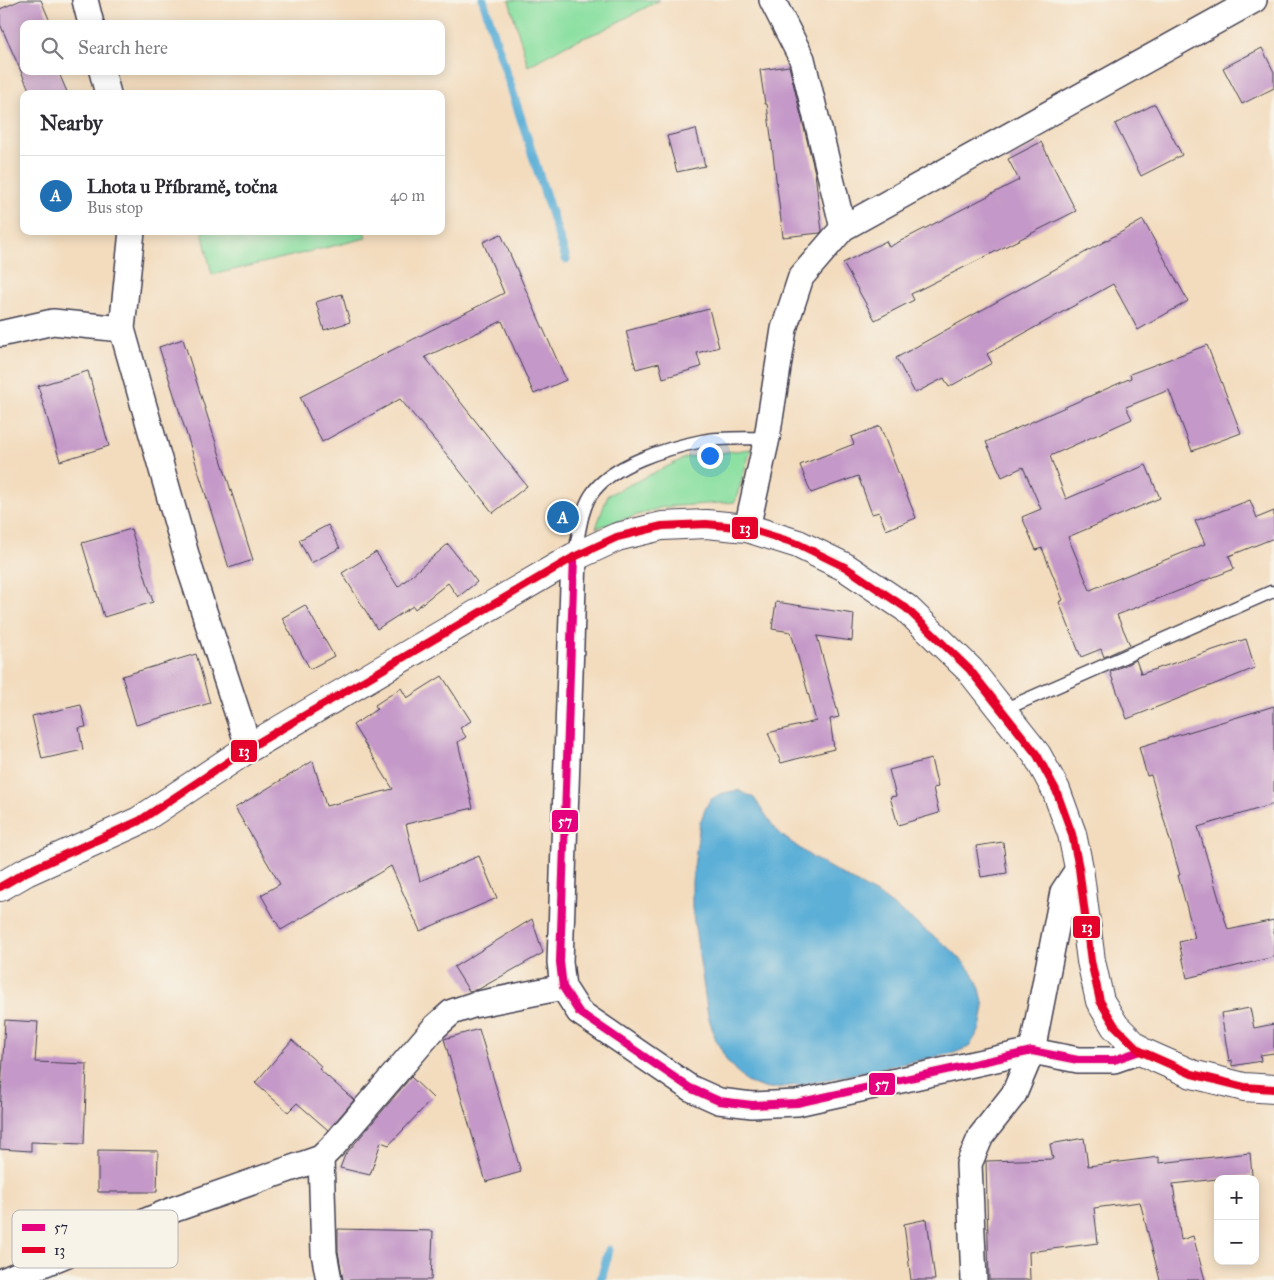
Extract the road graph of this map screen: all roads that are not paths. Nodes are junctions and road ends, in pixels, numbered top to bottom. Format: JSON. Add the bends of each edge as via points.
{"nodes":[{"id":1,"x":85,"y":0,"type":"edge"},
{"id":2,"x":772,"y":0,"type":"edge"},
{"id":3,"x":1254,"y":0,"type":"edge"},
{"id":4,"x":90,"y":20,"type":"edge"},
{"id":5,"x":103,"y":75,"type":"edge"},
{"id":6,"x":107,"y":90,"type":"edge"},
{"id":7,"x":843,"y":228,"type":"junction"},
{"id":8,"x":132,"y":235,"type":"edge"},
{"id":9,"x":122,"y":329,"type":"junction"},
{"id":10,"x":0,"y":334,"type":"edge"},
{"id":11,"x":767,"y":438,"type":"junction"},
{"id":12,"x":746,"y":528,"type":"junction"},
{"id":13,"x":574,"y":557,"type":"junction"},
{"id":14,"x":1271,"y":592,"type":"dead end"},
{"id":15,"x":1003,"y":710,"type":"junction"},
{"id":16,"x":249,"y":748,"type":"junction"},
{"id":17,"x":1079,"y":868,"type":"junction"},
{"id":18,"x":0,"y":887,"type":"edge"},
{"id":19,"x":563,"y":987,"type":"junction"},
{"id":20,"x":1032,"y":1051,"type":"junction"},
{"id":21,"x":1140,"y":1051,"type":"junction"},
{"id":22,"x":1274,"y":1089,"type":"edge"},
{"id":23,"x":321,"y":1158,"type":"junction"},
{"id":24,"x":173,"y":1210,"type":"edge"},
{"id":25,"x":34,"y":1268,"type":"edge"},
{"id":26,"x":5,"y":1280,"type":"edge"},
{"id":27,"x":329,"y":1280,"type":"edge"},
{"id":28,"x":974,"y":1280,"type":"edge"}],
"edges":[{"from":1,"to":4,"type":"street"},
{"from":2,"to":7,"type":"street","via":[[802,59]]},
{"from":3,"to":7,"type":"street"},
{"from":5,"to":6,"type":"street"},
{"from":7,"to":11,"type":"street","via":[[801,277],[784,329]]},
{"from":8,"to":9,"type":"street"},
{"from":9,"to":10,"type":"street","via":[[53,322]]},
{"from":9,"to":16,"type":"street","via":[[191,572]]},
{"from":11,"to":12,"type":"street"},
{"from":11,"to":13,"type":"lane","via":[[703,441],[647,455],[604,479],[591,495],[584,512]]},
{"from":12,"to":13,"type":"street","via":[[706,524],[662,526],[617,537]]},
{"from":12,"to":15,"type":"street","via":[[798,544],[844,567],[906,608],[970,670]]},
{"from":13,"to":16,"type":"street"},
{"from":13,"to":19,"type":"street","via":[[560,962]]},
{"from":14,"to":15,"type":"lane"},
{"from":15,"to":17,"type":"street","via":[[1037,755],[1056,790],[1072,834]]},
{"from":16,"to":18,"type":"street","via":[[138,821]]},
{"from":17,"to":20,"type":"street","via":[[1063,892]]},
{"from":17,"to":21,"type":"street","via":[[1091,961],[1100,1001],[1115,1026]]},
{"from":19,"to":20,"type":"street","via":[[579,1012],[690,1088],[718,1101],[752,1105],[797,1103]]},
{"from":19,"to":23,"type":"street","via":[[452,1012],[435,1027]]},
{"from":20,"to":21,"type":"street","via":[[1078,1060],[1114,1060]]},
{"from":20,"to":28,"type":"street","via":[[1014,1094],[981,1136],[969,1164]]},
{"from":21,"to":22,"type":"street","via":[[1192,1074],[1244,1087]]},
{"from":23,"to":24,"type":"street"},
{"from":23,"to":27,"type":"street","via":[[324,1253]]},
{"from":25,"to":26,"type":"street"}]}
